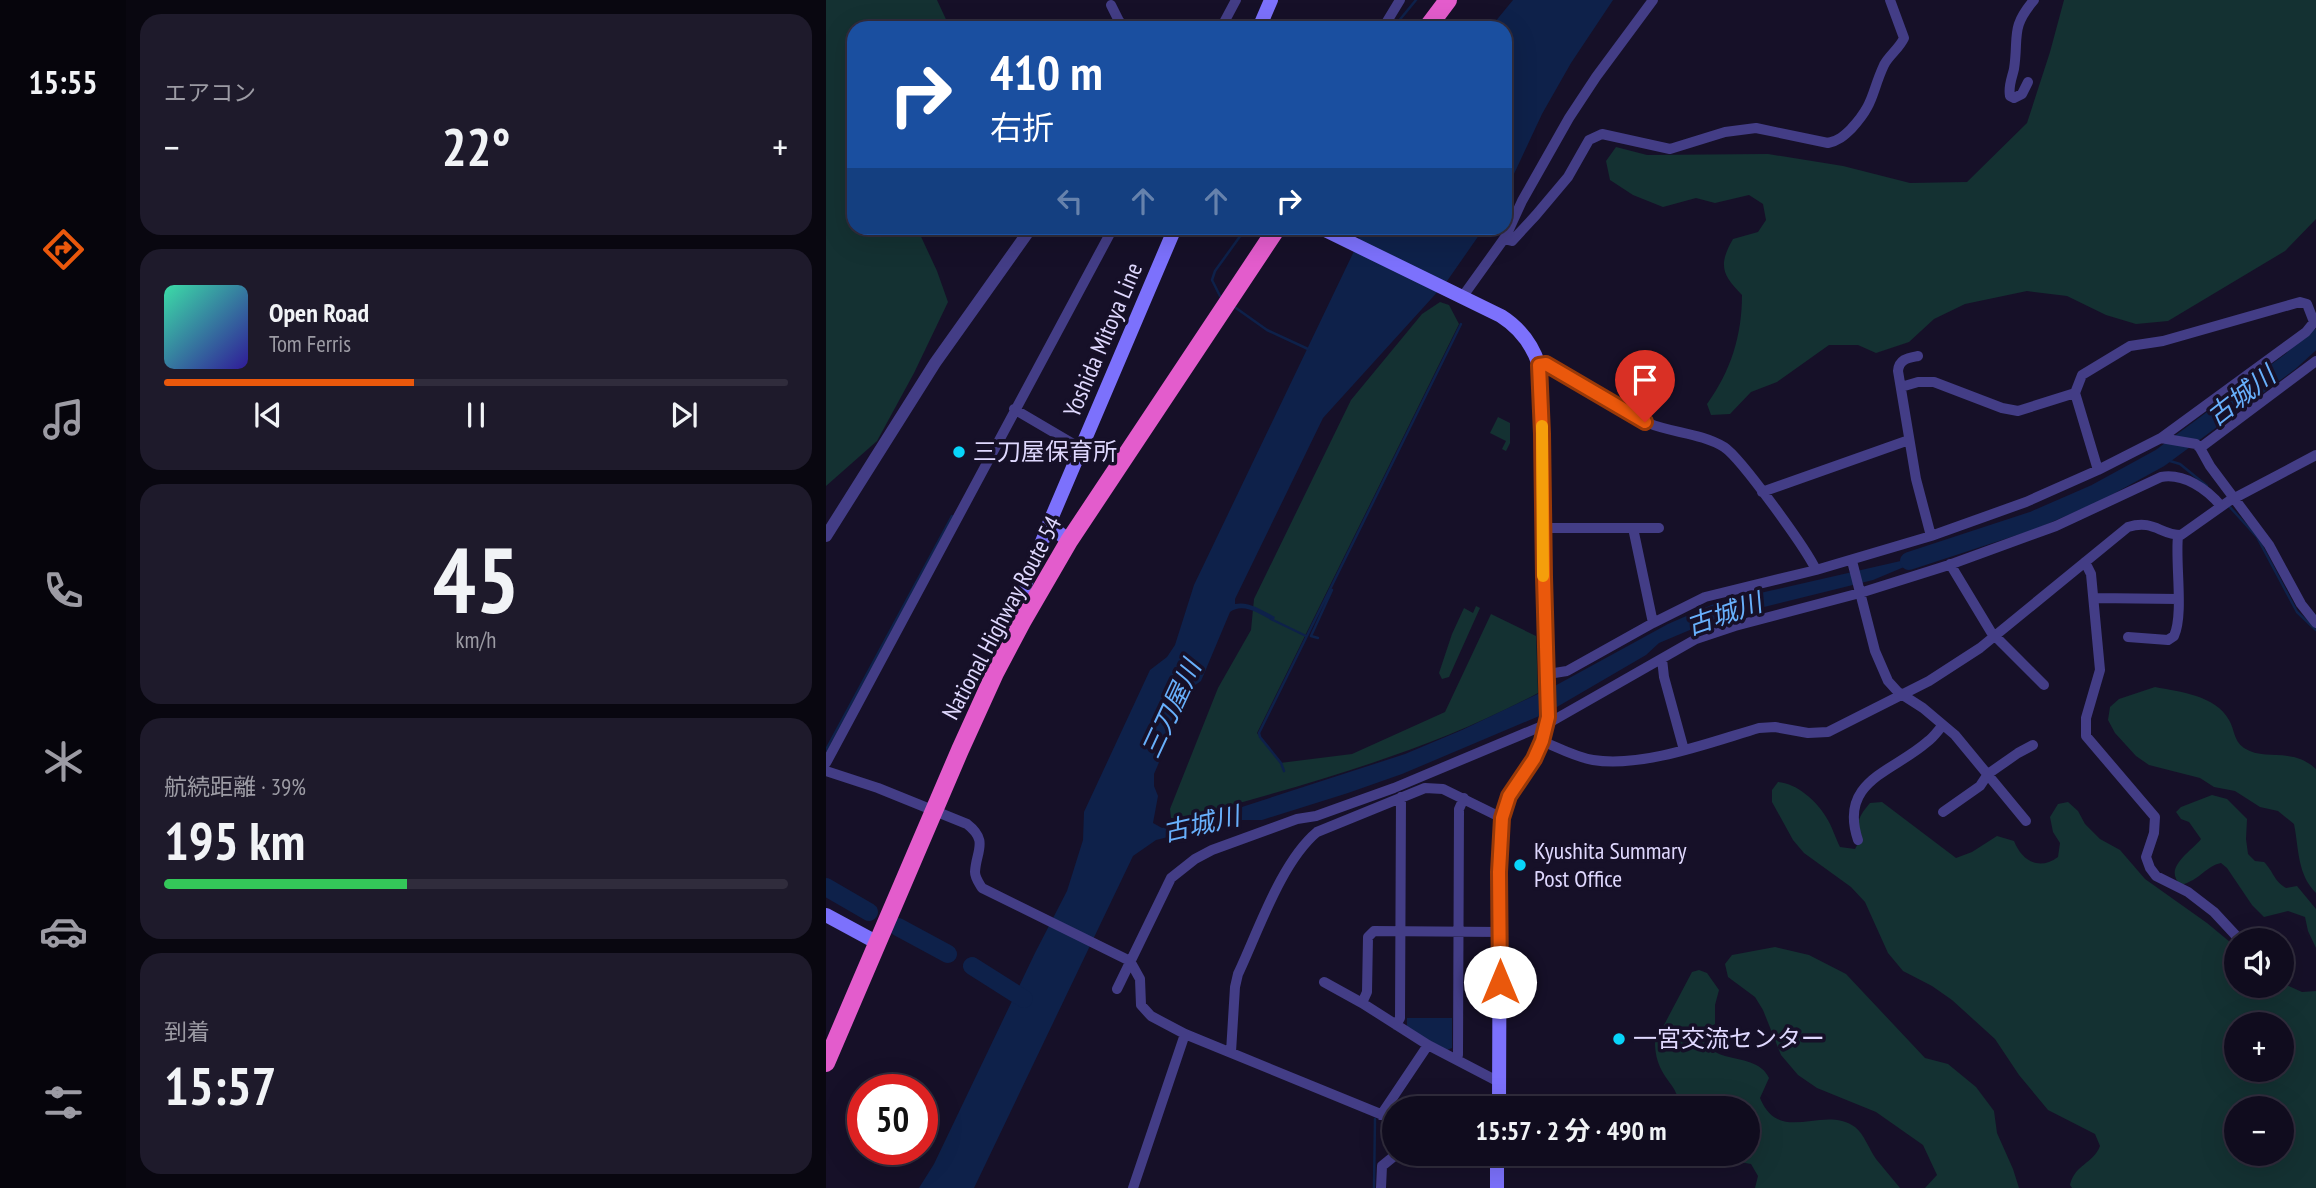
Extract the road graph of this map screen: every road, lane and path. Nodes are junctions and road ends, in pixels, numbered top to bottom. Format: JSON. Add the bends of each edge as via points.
{"nodes":[{"id":1,"x":1236,"y":0,"type":"edge"},
{"id":2,"x":1271,"y":0,"type":"edge"},
{"id":3,"x":1400,"y":0,"type":"edge"},
{"id":4,"x":1448,"y":0,"type":"edge"},
{"id":5,"x":1653,"y":0,"type":"edge"},
{"id":6,"x":1890,"y":0,"type":"edge"},
{"id":7,"x":2035,"y":0,"type":"edge"},
{"id":8,"x":1111,"y":5,"type":"dead end"},
{"id":9,"x":1121,"y":21,"type":"edge"},
{"id":10,"x":1225,"y":21,"type":"edge"},
{"id":11,"x":1262,"y":21,"type":"edge"},
{"id":12,"x":1387,"y":21,"type":"edge"},
{"id":13,"x":1432,"y":21,"type":"edge"},
{"id":14,"x":2028,"y":82,"type":"dead end"},
{"id":15,"x":1512,"y":221,"type":"edge"},
{"id":16,"x":1026,"y":235,"type":"edge"},
{"id":17,"x":1109,"y":235,"type":"edge"},
{"id":18,"x":1172,"y":235,"type":"edge"},
{"id":19,"x":1272,"y":235,"type":"edge"},
{"id":20,"x":1336,"y":235,"type":"edge"},
{"id":21,"x":1505,"y":235,"type":"edge"},
{"id":22,"x":1503,"y":239,"type":"junction"},
{"id":23,"x":1460,"y":294,"type":"junction"},
{"id":24,"x":1919,"y":356,"type":"dead end"},
{"id":25,"x":2316,"y":360,"type":"edge"},
{"id":26,"x":1539,"y":365,"type":"junction"},
{"id":27,"x":1901,"y":387,"type":"junction"},
{"id":28,"x":2075,"y":393,"type":"junction"},
{"id":29,"x":1014,"y":409,"type":"junction"},
{"id":30,"x":2163,"y":438,"type":"junction"},
{"id":31,"x":1909,"y":440,"type":"junction"},
{"id":32,"x":2198,"y":446,"type":"junction"},
{"id":33,"x":1082,"y":449,"type":"junction"},
{"id":34,"x":2316,"y":455,"type":"edge"},
{"id":35,"x":2098,"y":470,"type":"junction"},
{"id":36,"x":1762,"y":492,"type":"junction"},
{"id":37,"x":2227,"y":503,"type":"junction"},
{"id":38,"x":1051,"y":519,"type":"junction"},
{"id":39,"x":1543,"y":528,"type":"junction"},
{"id":40,"x":1633,"y":528,"type":"junction"},
{"id":41,"x":1658,"y":528,"type":"dead end"},
{"id":42,"x":826,"y":536,"type":"edge"},
{"id":43,"x":1931,"y":536,"type":"junction"},
{"id":44,"x":2178,"y":536,"type":"junction"},
{"id":45,"x":1069,"y":541,"type":"junction"},
{"id":46,"x":1852,"y":562,"type":"junction"},
{"id":47,"x":2085,"y":562,"type":"junction"},
{"id":48,"x":1950,"y":564,"type":"junction"},
{"id":49,"x":1816,"y":570,"type":"junction"},
{"id":50,"x":1860,"y":591,"type":"junction"},
{"id":51,"x":2094,"y":598,"type":"junction"},
{"id":52,"x":2178,"y":599,"type":"junction"},
{"id":53,"x":1653,"y":623,"type":"junction"},
{"id":54,"x":2316,"y":623,"type":"edge"},
{"id":55,"x":1995,"y":636,"type":"junction"},
{"id":56,"x":2128,"y":637,"type":"dead end"},
{"id":57,"x":1662,"y":659,"type":"junction"},
{"id":58,"x":995,"y":673,"type":"junction"},
{"id":59,"x":1548,"y":679,"type":"junction"},
{"id":60,"x":2044,"y":685,"type":"dead end"},
{"id":61,"x":1903,"y":694,"type":"junction"},
{"id":62,"x":1547,"y":720,"type":"junction"},
{"id":63,"x":1942,"y":726,"type":"junction"},
{"id":64,"x":1542,"y":741,"type":"junction"},
{"id":65,"x":2033,"y":745,"type":"dead end"},
{"id":66,"x":1684,"y":750,"type":"junction"},
{"id":67,"x":826,"y":762,"type":"edge"},
{"id":68,"x":826,"y":771,"type":"edge"},
{"id":69,"x":1988,"y":775,"type":"junction"},
{"id":70,"x":1401,"y":797,"type":"junction"},
{"id":71,"x":1464,"y":799,"type":"junction"},
{"id":72,"x":933,"y":811,"type":"junction"},
{"id":73,"x":1943,"y":812,"type":"dead end"},
{"id":74,"x":1502,"y":818,"type":"junction"},
{"id":75,"x":2026,"y":821,"type":"dead end"},
{"id":76,"x":1858,"y":840,"type":"dead end"},
{"id":77,"x":826,"y":915,"type":"edge"},
{"id":78,"x":2229,"y":928,"type":"edge"},
{"id":79,"x":1401,"y":930,"type":"junction"},
{"id":80,"x":1458,"y":931,"type":"junction"},
{"id":81,"x":1500,"y":932,"type":"junction"},
{"id":82,"x":876,"y":942,"type":"junction"},
{"id":83,"x":1129,"y":961,"type":"junction"},
{"id":84,"x":1324,"y":982,"type":"dead end"},
{"id":85,"x":1117,"y":989,"type":"dead end"},
{"id":86,"x":1362,"y":1003,"type":"junction"},
{"id":87,"x":1396,"y":1025,"type":"junction"},
{"id":88,"x":1185,"y":1034,"type":"junction"},
{"id":89,"x":1428,"y":1045,"type":"junction"},
{"id":90,"x":1231,"y":1052,"type":"junction"},
{"id":91,"x":1455,"y":1059,"type":"junction"},
{"id":92,"x":826,"y":1063,"type":"edge"},
{"id":93,"x":1499,"y":1082,"type":"junction"},
{"id":94,"x":1499,"y":1096,"type":"edge"},
{"id":95,"x":1381,"y":1115,"type":"joint"},
{"id":96,"x":1382,"y":1166,"type":"edge"},
{"id":97,"x":1497,"y":1166,"type":"edge"},
{"id":98,"x":1133,"y":1188,"type":"edge"},
{"id":99,"x":1381,"y":1188,"type":"edge"},
{"id":100,"x":1497,"y":1188,"type":"edge"}],
"edges":[{"from":1,"to":10,"type":"street"},
{"from":2,"to":11,"type":"main road"},
{"from":3,"to":12,"type":"street"},
{"from":4,"to":13,"type":"highway"},
{"from":5,"to":15,"type":"street","via":[[1569,118]]},
{"from":6,"to":22,"type":"street","via":[[1904,38],[1884,63],[1865,114],[1836,141],[1756,128],[1670,149],[1595,136],[1536,215],[1511,241]]},
{"from":7,"to":14,"type":"street","via":[[2018,24],[2010,96],[2022,94]]},
{"from":8,"to":9,"type":"street"},
{"from":16,"to":42,"type":"street","via":[[935,363]]},
{"from":17,"to":29,"type":"street"},
{"from":18,"to":33,"type":"main road","name":"Yoshida Mitoya Line"},
{"from":19,"to":45,"type":"highway","name":"National Highway Route 54"},
{"from":20,"to":23,"type":"main road"},
{"from":21,"to":22,"type":"street"},
{"from":22,"to":23,"type":"street"},
{"from":23,"to":26,"type":"main road","via":[[1512,323]]},
{"from":24,"to":27,"type":"street","via":[[1899,363]]},
{"from":25,"to":32,"type":"street"},
{"from":26,"to":36,"type":"street","via":[[1546,364],[1645,422],[1726,448]]},
{"from":26,"to":39,"type":"main road"},
{"from":27,"to":28,"type":"street","via":[[1934,382],[2018,411]]},
{"from":27,"to":31,"type":"street"},
{"from":28,"to":30,"type":"street","via":[[2082,375],[2121,350],[2300,302],[2307,304],[2314,321],[2306,332]]},
{"from":28,"to":35,"type":"street"},
{"from":29,"to":33,"type":"street"},
{"from":29,"to":67,"type":"street"},
{"from":30,"to":32,"type":"street"},
{"from":30,"to":35,"type":"street"},
{"from":31,"to":36,"type":"street"},
{"from":31,"to":43,"type":"street"},
{"from":32,"to":37,"type":"street"},
{"from":33,"to":38,"type":"main road","name":"Yoshida Mitoya Line"},
{"from":34,"to":37,"type":"street"},
{"from":35,"to":43,"type":"street"},
{"from":36,"to":49,"type":"street"},
{"from":37,"to":44,"type":"street"},
{"from":37,"to":48,"type":"street","via":[[2192,482],[2161,477],[2056,526]]},
{"from":37,"to":54,"type":"street","via":[[2269,545]]},
{"from":38,"to":45,"type":"main road"},
{"from":38,"to":58,"type":"main road","name":"Yoshida Mitoya Line"},
{"from":39,"to":40,"type":"street"},
{"from":39,"to":59,"type":"main road"},
{"from":40,"to":41,"type":"street"},
{"from":40,"to":53,"type":"street"},
{"from":43,"to":46,"type":"street"},
{"from":44,"to":47,"type":"street","via":[[2137,524],[2120,532]]},
{"from":44,"to":52,"type":"street"},
{"from":45,"to":58,"type":"highway","name":"National Highway Route 54"},
{"from":46,"to":49,"type":"street"},
{"from":46,"to":50,"type":"street"},
{"from":47,"to":51,"type":"street"},
{"from":47,"to":55,"type":"street"},
{"from":48,"to":50,"type":"street"},
{"from":48,"to":55,"type":"street"},
{"from":49,"to":53,"type":"street","via":[[1705,597]]},
{"from":50,"to":57,"type":"street","via":[[1696,639]]},
{"from":50,"to":61,"type":"street","via":[[1875,651],[1888,681]]},
{"from":51,"to":52,"type":"street"},
{"from":51,"to":78,"type":"street","via":[[2100,670],[2086,718],[2086,736],[2155,817],[2146,857],[2152,872],[2188,892]]},
{"from":52,"to":56,"type":"street","via":[[2178,628],[2172,638]]},
{"from":53,"to":59,"type":"street"},
{"from":55,"to":60,"type":"street"},
{"from":55,"to":61,"type":"street"},
{"from":57,"to":62,"type":"street"},
{"from":57,"to":66,"type":"street"},
{"from":58,"to":72,"type":"highway","name":"National Highway Route 54"},
{"from":59,"to":62,"type":"main road"},
{"from":61,"to":63,"type":"street"},
{"from":61,"to":66,"type":"street","via":[[1828,732],[1759,728]]},
{"from":62,"to":64,"type":"main road"},
{"from":62,"to":83,"type":"street","via":[[1394,788],[1195,859],[1171,878]]},
{"from":63,"to":69,"type":"street"},
{"from":63,"to":76,"type":"street","via":[[1926,743],[1879,773],[1859,797],[1852,821]]},
{"from":64,"to":66,"type":"street","via":[[1603,761]]},
{"from":64,"to":74,"type":"main road","via":[[1509,796]]},
{"from":65,"to":69,"type":"street"},
{"from":68,"to":72,"type":"street"},
{"from":69,"to":73,"type":"street"},
{"from":69,"to":75,"type":"street"},
{"from":70,"to":71,"type":"street","via":[[1434,788]]},
{"from":70,"to":79,"type":"street"},
{"from":70,"to":90,"type":"street","via":[[1317,832],[1295,855],[1238,974]]},
{"from":71,"to":74,"type":"street"},
{"from":71,"to":80,"type":"street","via":[[1459,809]]},
{"from":72,"to":82,"type":"highway","name":"National Highway Route 54"},
{"from":72,"to":83,"type":"street","via":[[967,824],[975,832],[981,845],[975,875],[985,890]]},
{"from":74,"to":81,"type":"main road"},
{"from":77,"to":82,"type":"main road"},
{"from":79,"to":80,"type":"street"},
{"from":79,"to":86,"type":"street","via":[[1369,934],[1367,992]]},
{"from":79,"to":87,"type":"street","via":[[1400,1018]]},
{"from":80,"to":81,"type":"street"},
{"from":80,"to":91,"type":"street"},
{"from":81,"to":93,"type":"main road"},
{"from":82,"to":92,"type":"highway","name":"National Highway Route 54"},
{"from":83,"to":85,"type":"street"},
{"from":83,"to":88,"type":"street","via":[[1140,979],[1139,999],[1144,1010]]},
{"from":84,"to":86,"type":"street"},
{"from":86,"to":87,"type":"street"},
{"from":87,"to":89,"type":"street"},
{"from":88,"to":90,"type":"street"},
{"from":88,"to":98,"type":"street"},
{"from":89,"to":91,"type":"street"},
{"from":89,"to":95,"type":"street"},
{"from":90,"to":95,"type":"street"},
{"from":91,"to":93,"type":"street"},
{"from":93,"to":94,"type":"main road"},
{"from":96,"to":99,"type":"street"},
{"from":97,"to":100,"type":"main road"}]}
